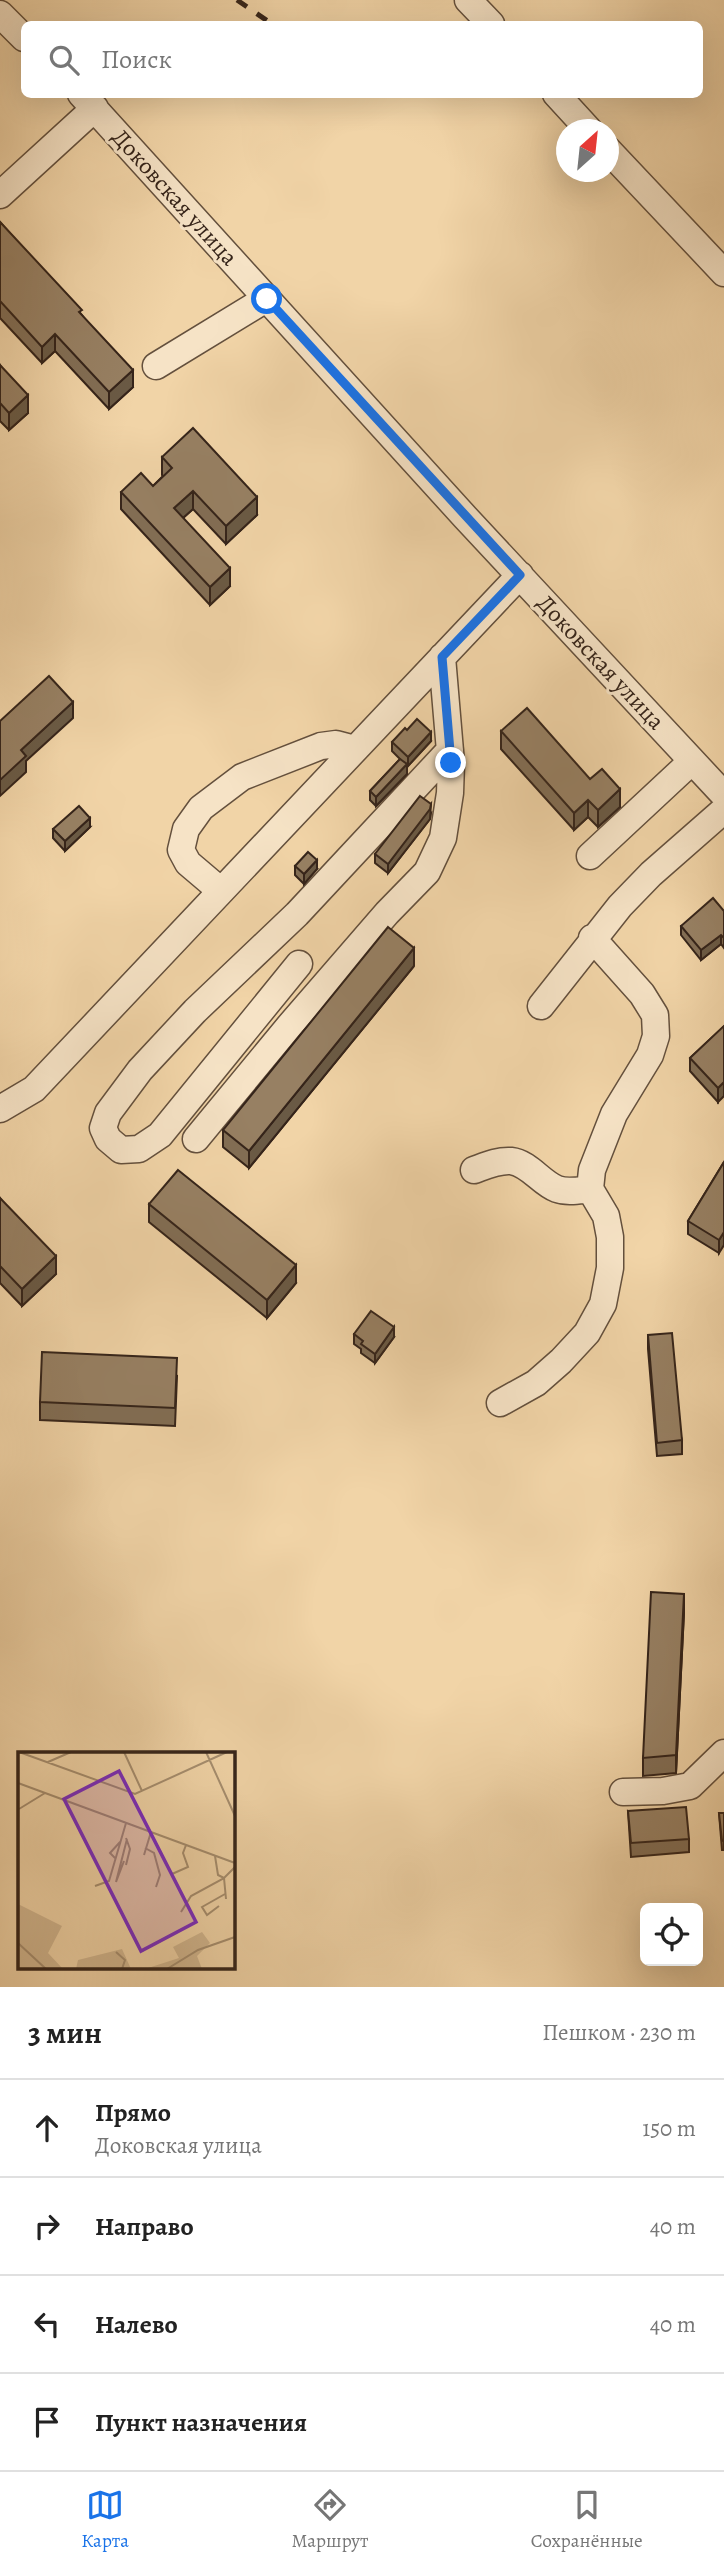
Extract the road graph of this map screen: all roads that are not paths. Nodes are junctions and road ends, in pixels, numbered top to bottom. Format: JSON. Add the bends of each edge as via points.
{"nodes":[{"id":1,"x":468,"y":0,"type":"edge"},
{"id":2,"x":0,"y":14,"type":"edge"},
{"id":3,"x":488,"y":21,"type":"edge"},
{"id":4,"x":21,"y":35,"type":"edge"},
{"id":5,"x":560,"y":98,"type":"edge"},
{"id":6,"x":88,"y":101,"type":"edge"},
{"id":7,"x":579,"y":119,"type":"edge"},
{"id":8,"x":619,"y":162,"type":"edge"},
{"id":9,"x":0,"y":195,"type":"edge"},
{"id":10,"x":724,"y":273,"type":"edge"},
{"id":11,"x":267,"y":299,"type":"junction"},
{"id":12,"x":156,"y":366,"type":"dead end"},
{"id":13,"x":520,"y":575,"type":"junction"},
{"id":14,"x":442,"y":657,"type":"junction"},
{"id":15,"x":355,"y":750,"type":"junction"},
{"id":16,"x":450,"y":750,"type":"junction"},
{"id":17,"x":692,"y":761,"type":"junction"},
{"id":18,"x":724,"y":795,"type":"edge"},
{"id":19,"x":724,"y":810,"type":"edge"},
{"id":20,"x":590,"y":856,"type":"dead end"},
{"id":21,"x":221,"y":891,"type":"junction"},
{"id":22,"x":592,"y":938,"type":"junction"},
{"id":23,"x":299,"y":964,"type":"dead end"},
{"id":24,"x":541,"y":1006,"type":"dead end"},
{"id":25,"x":3,"y":1110,"type":"edge"},
{"id":26,"x":196,"y":1139,"type":"dead end"},
{"id":27,"x":474,"y":1170,"type":"dead end"},
{"id":28,"x":590,"y":1189,"type":"junction"},
{"id":29,"x":500,"y":1403,"type":"dead end"},
{"id":30,"x":724,"y":1754,"type":"edge"},
{"id":31,"x":623,"y":1792,"type":"dead end"}],
"edges":[{"from":1,"to":3,"type":"street"},
{"from":2,"to":4,"type":"street"},
{"from":5,"to":7,"type":"street"},
{"from":6,"to":9,"type":"street"},
{"from":6,"to":11,"type":"street","name":"Доковская улица"},
{"from":8,"to":10,"type":"street"},
{"from":11,"to":12,"type":"street"},
{"from":11,"to":13,"type":"street","name":"Доковская улица"},
{"from":13,"to":14,"type":"street"},
{"from":13,"to":17,"type":"street","name":"Доковская улица"},
{"from":14,"to":15,"type":"street"},
{"from":14,"to":16,"type":"street"},
{"from":15,"to":21,"type":"street"},
{"from":15,"to":21,"type":"street","via":[[336,744],[321,746],[242,777],[201,808],[186,829],[181,849],[188,863]]},
{"from":16,"to":23,"type":"street","via":[[297,914],[140,1070],[108,1113],[103,1128],[108,1139],[121,1150],[139,1149],[160,1135]]},
{"from":16,"to":26,"type":"street","via":[[443,838],[428,872],[289,1025]]},
{"from":17,"to":18,"type":"street","name":"Доковская улица"},
{"from":17,"to":20,"type":"street"},
{"from":19,"to":22,"type":"street","via":[[651,874]]},
{"from":21,"to":25,"type":"street","via":[[34,1089]]},
{"from":22,"to":24,"type":"street"},
{"from":22,"to":28,"type":"street","via":[[642,993],[654,1015],[656,1035],[650,1055],[614,1114],[592,1170]]},
{"from":27,"to":28,"type":"street","via":[[511,1161],[557,1189]]},
{"from":28,"to":29,"type":"street","via":[[606,1216],[610,1237],[603,1304],[587,1332],[561,1361],[536,1383]]},
{"from":30,"to":31,"type":"street","via":[[690,1786]]}]}
